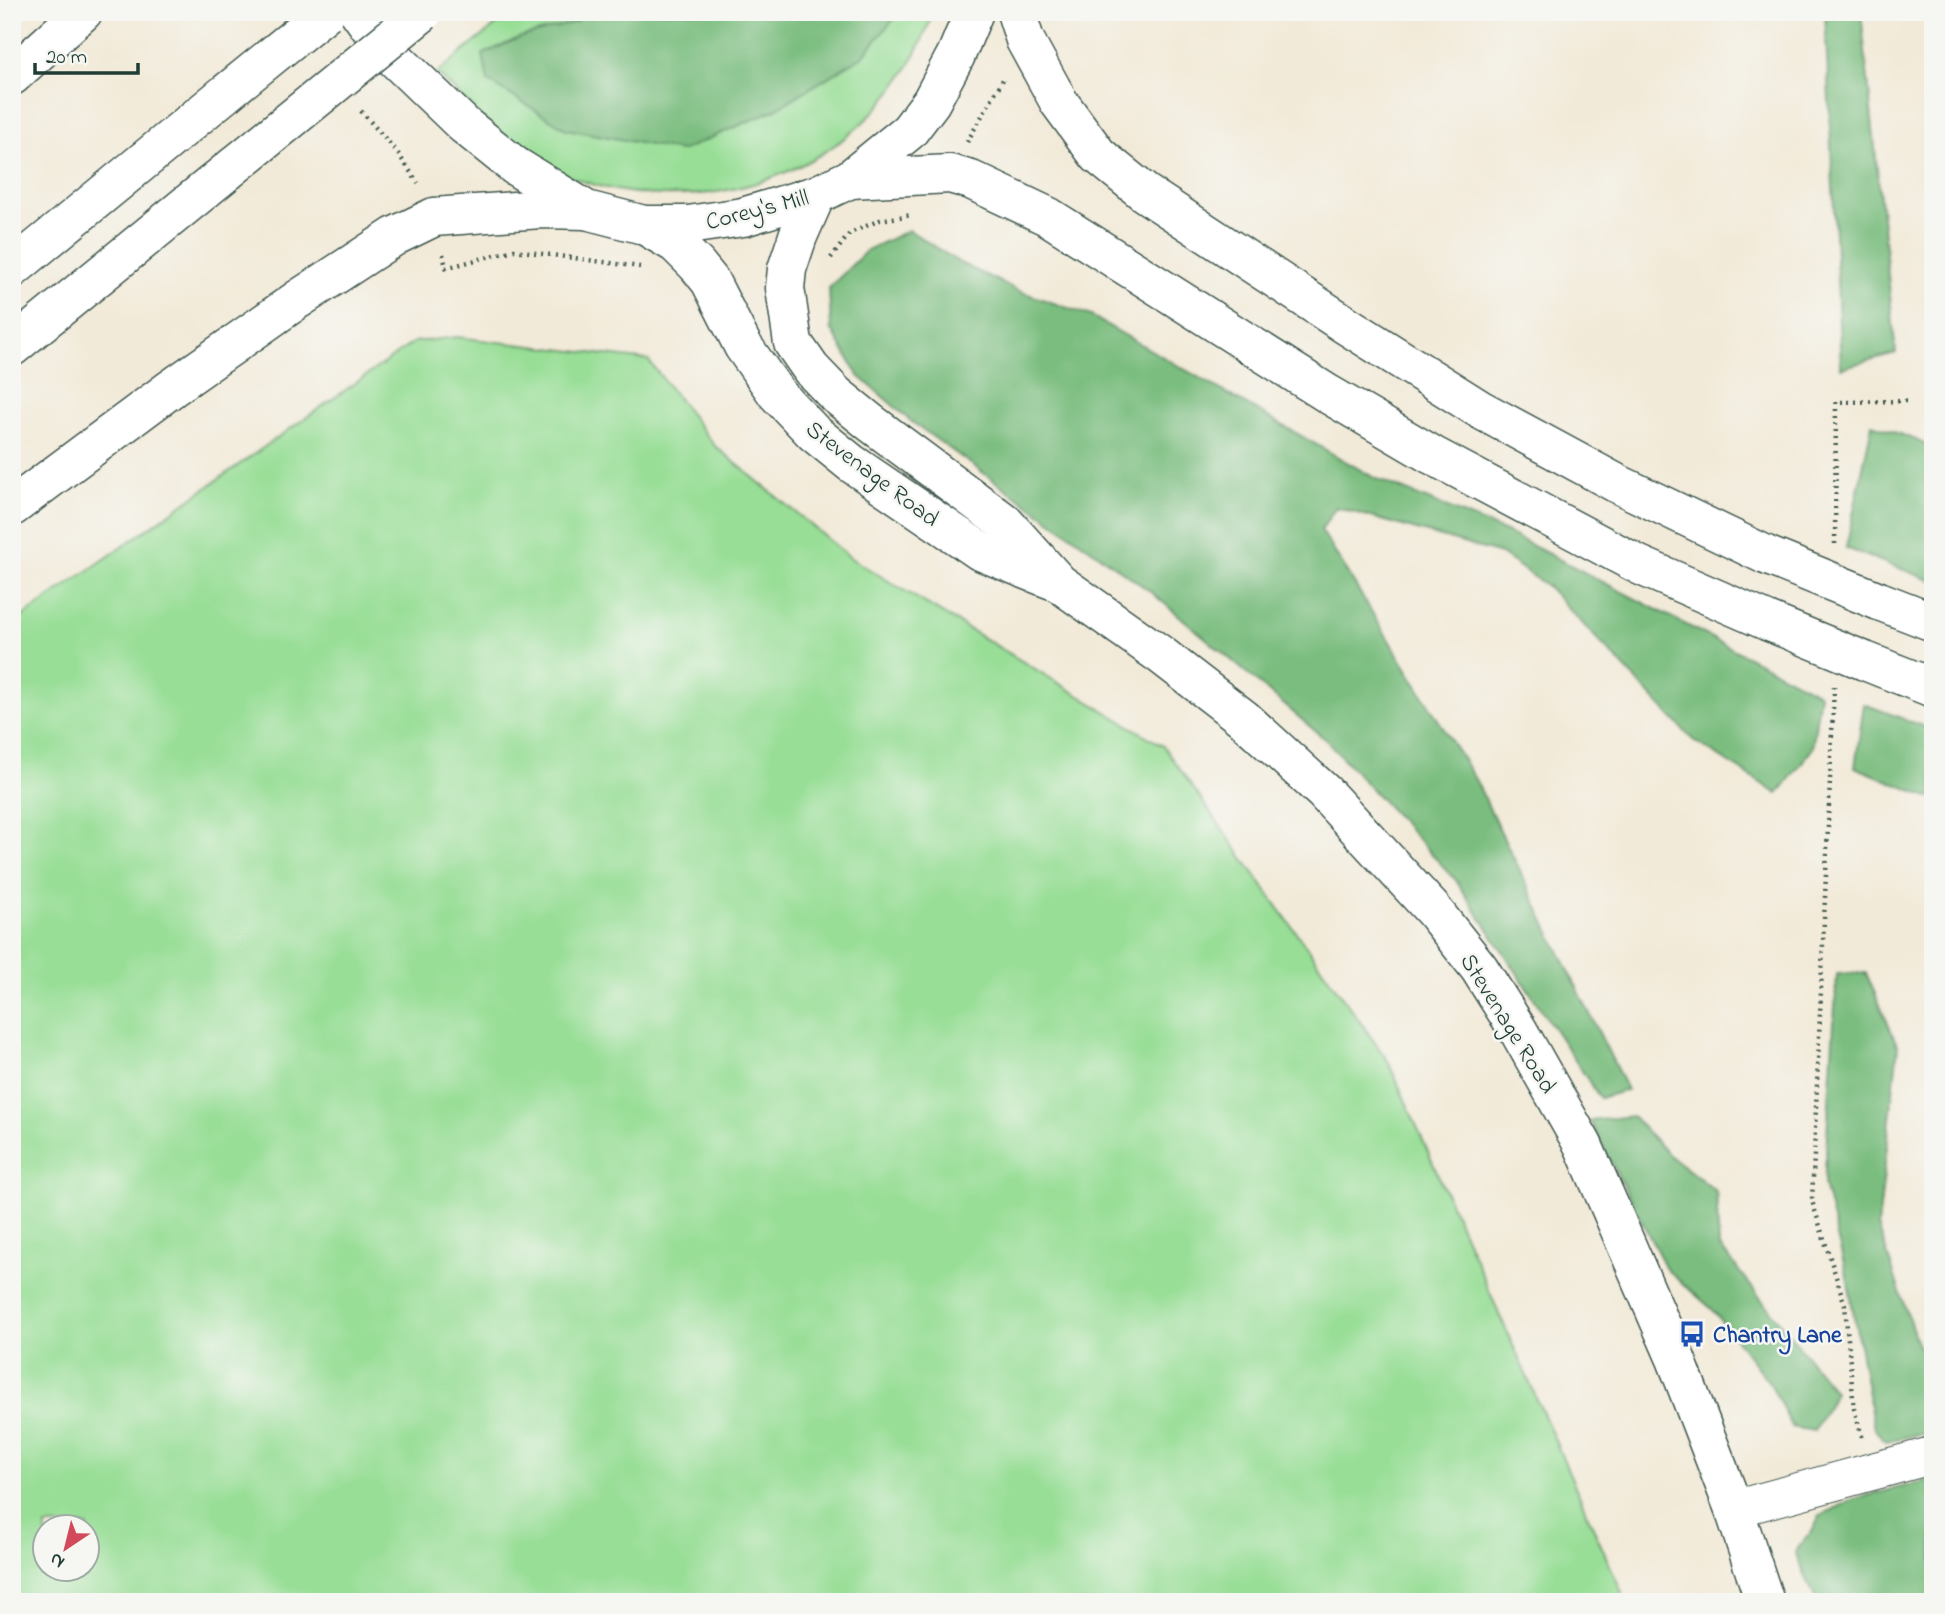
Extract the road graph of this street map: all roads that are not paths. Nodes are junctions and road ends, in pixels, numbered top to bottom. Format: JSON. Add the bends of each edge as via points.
{"nodes":[{"id":1,"x":83,"y":12,"type":"edge"},
{"id":2,"x":326,"y":12,"type":"edge"},
{"id":3,"x":359,"y":12,"type":"edge"},
{"id":4,"x":423,"y":12,"type":"edge"},
{"id":5,"x":974,"y":12,"type":"edge"},
{"id":6,"x":1016,"y":12,"type":"edge"},
{"id":7,"x":12,"y":76,"type":"edge"},
{"id":8,"x":850,"y":178,"type":"junction"},
{"id":9,"x":816,"y":195,"type":"junction"},
{"id":10,"x":586,"y":209,"type":"junction"},
{"id":11,"x":644,"y":225,"type":"junction"},
{"id":12,"x":12,"y":269,"type":"edge"},
{"id":13,"x":12,"y":348,"type":"edge"},
{"id":14,"x":12,"y":507,"type":"edge"},
{"id":15,"x":1059,"y":583,"type":"junction"},
{"id":16,"x":1933,"y":622,"type":"edge"},
{"id":17,"x":1933,"y":688,"type":"edge"},
{"id":18,"x":1933,"y":1455,"type":"edge"},
{"id":19,"x":1734,"y":1509,"type":"junction"},
{"id":20,"x":1765,"y":1602,"type":"edge"}],
"edges":[{"from":1,"to":7,"type":"main road"},
{"from":2,"to":12,"type":"main road","bridge":true},
{"from":3,"to":10,"type":"main road","name":"Corey's Mill","via":[[387,51],[464,125],[515,166]]},
{"from":4,"to":13,"type":"main road","bridge":true},
{"from":5,"to":8,"type":"main road","name":"Corey's Mill","via":[[931,102],[909,131]]},
{"from":6,"to":16,"type":"main road","bridge":true,"via":[[1025,40],[1059,102],[1098,155],[1145,193],[1481,410],[1616,483],[1766,555]]},
{"from":8,"to":9,"type":"main road","name":"Corey's Mill"},
{"from":8,"to":17,"type":"main road","bridge":true,"via":[[950,174],[982,185],[1049,217],[1432,455],[1639,565],[1767,621],[1849,669]]},
{"from":9,"to":11,"type":"main road","name":"Corey's Mill","via":[[743,217],[688,225]]},
{"from":9,"to":15,"type":"main road","name":"Stevenage Road","via":[[787,269],[785,288],[793,343],[835,394],[1003,522]]},
{"from":10,"to":11,"type":"main road","name":"Corey's Mill"},
{"from":10,"to":14,"type":"main road","via":[[434,217],[395,236],[172,388]]},
{"from":11,"to":15,"type":"main road","name":"Stevenage Road","via":[[676,244],[698,265],[743,346],[777,394],[814,433],[980,551]]},
{"from":15,"to":19,"type":"main road","name":"Stevenage Road","via":[[1244,719],[1324,792],[1433,910],[1479,968],[1583,1145],[1676,1359]]},
{"from":18,"to":19,"type":"street"},
{"from":19,"to":20,"type":"main road","name":"Stevenage Road"}]}
